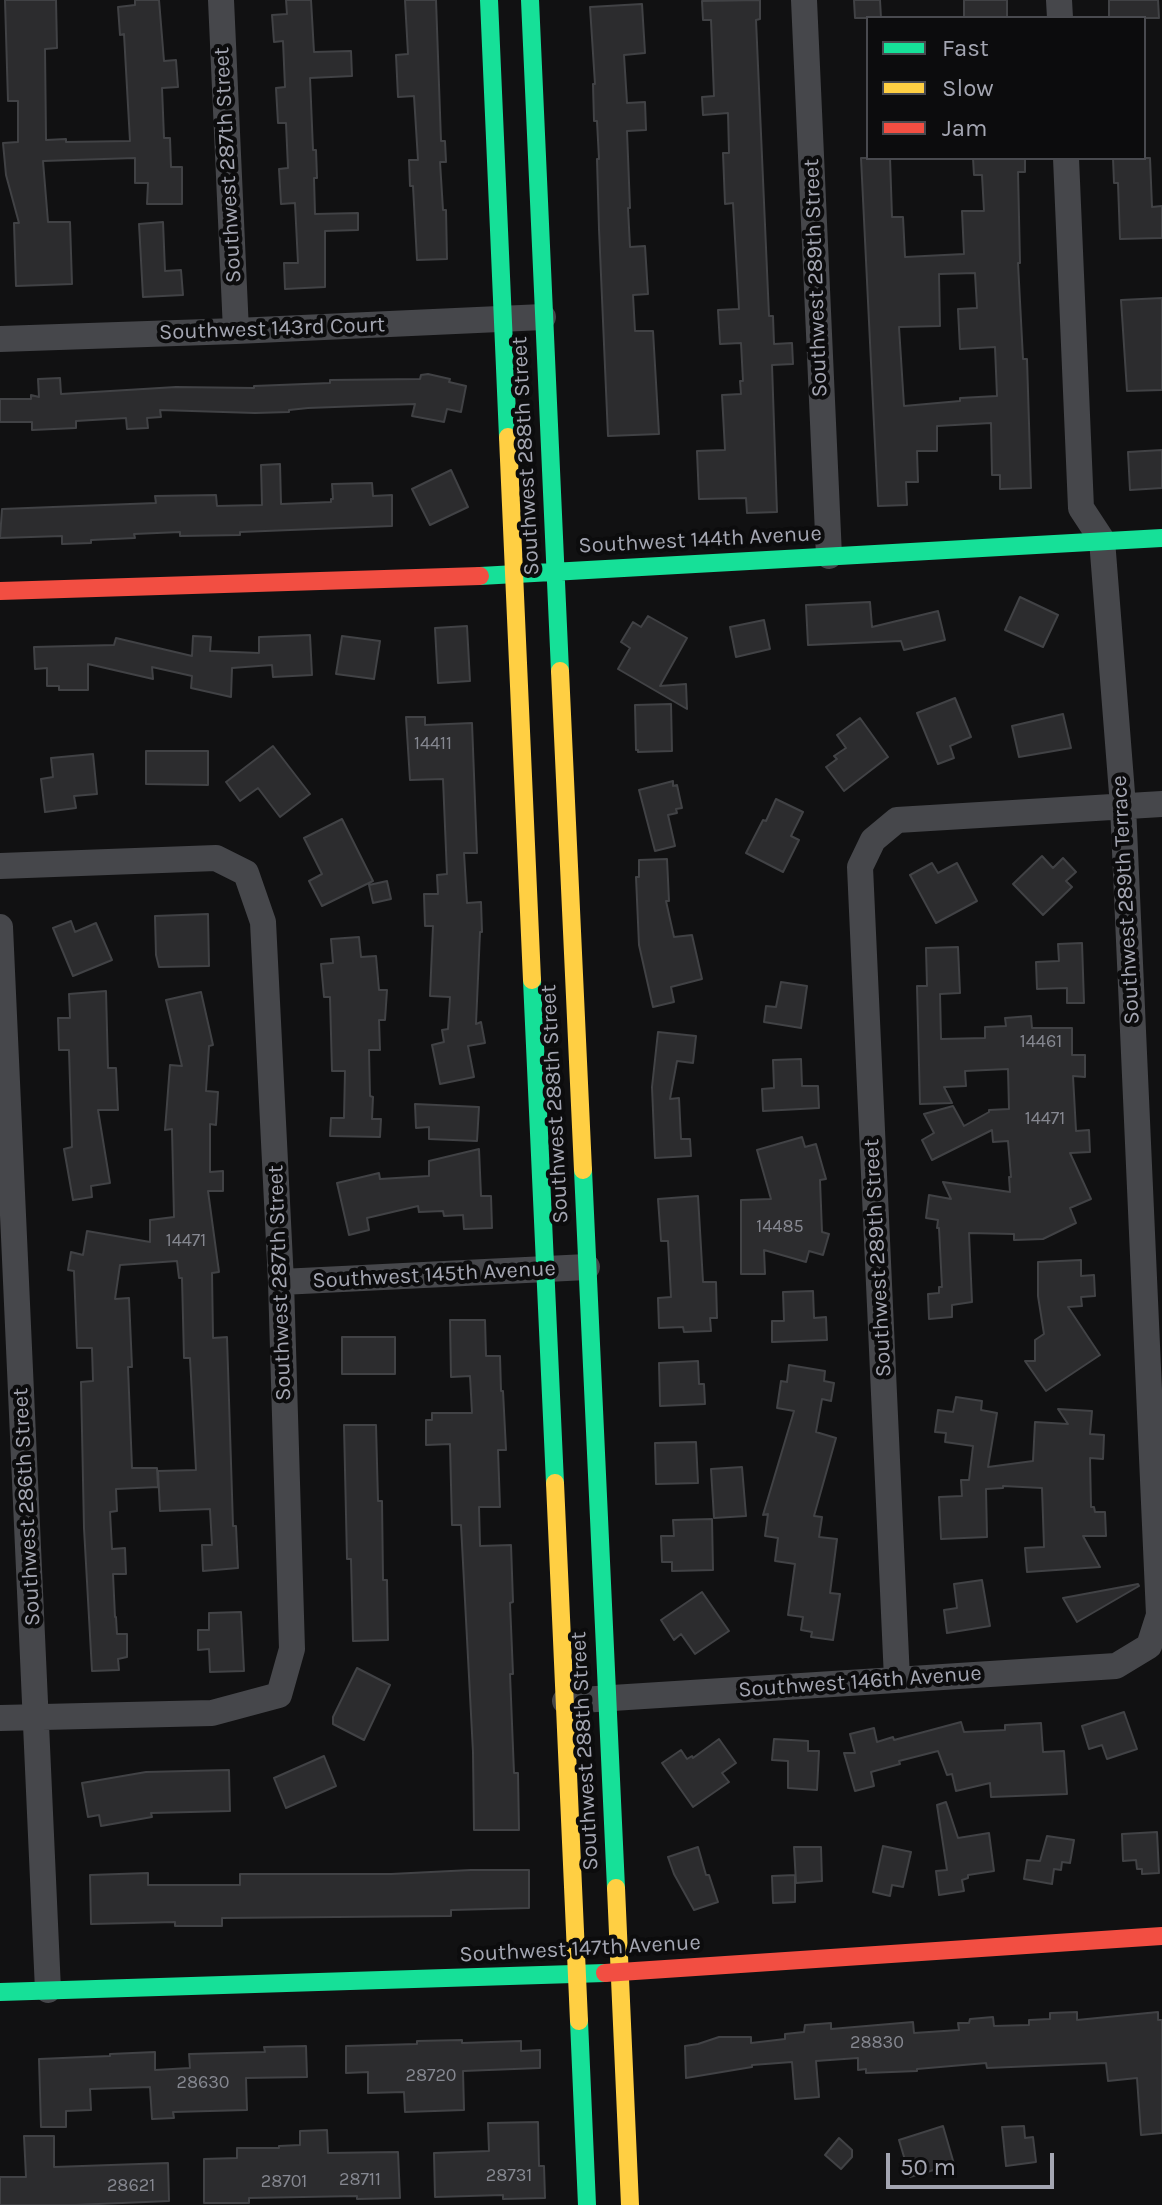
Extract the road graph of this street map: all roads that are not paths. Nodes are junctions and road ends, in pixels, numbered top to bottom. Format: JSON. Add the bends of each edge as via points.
{"nodes":[{"id":1,"x":221,"y":0,"type":"edge"},
{"id":2,"x":489,"y":0,"type":"edge"},
{"id":3,"x":530,"y":0,"type":"edge"},
{"id":4,"x":804,"y":0,"type":"edge"},
{"id":5,"x":1066,"y":160,"type":"edge"},
{"id":6,"x":543,"y":317,"type":"junction"},
{"id":7,"x":503,"y":319,"type":"junction"},
{"id":8,"x":236,"y":331,"type":"junction"},
{"id":9,"x":0,"y":339,"type":"edge"},
{"id":10,"x":1162,"y":538,"type":"edge"},
{"id":11,"x":1102,"y":540,"type":"junction"},
{"id":12,"x":829,"y":556,"type":"junction"},
{"id":13,"x":555,"y":573,"type":"junction"},
{"id":14,"x":515,"y":575,"type":"junction"},
{"id":15,"x":0,"y":591,"type":"edge"},
{"id":16,"x":1162,"y":804,"type":"edge"},
{"id":17,"x":1123,"y":806,"type":"junction"},
{"id":18,"x":0,"y":866,"type":"edge"},
{"id":19,"x":0,"y":927,"type":"edge"},
{"id":20,"x":587,"y":1267,"type":"junction"},
{"id":21,"x":544,"y":1269,"type":"junction"},
{"id":22,"x":281,"y":1282,"type":"junction"},
{"id":23,"x":1149,"y":1646,"type":"joint"},
{"id":24,"x":897,"y":1679,"type":"junction"},
{"id":25,"x":607,"y":1699,"type":"junction"},
{"id":26,"x":565,"y":1701,"type":"junction"},
{"id":27,"x":36,"y":1717,"type":"junction"},
{"id":28,"x":0,"y":1718,"type":"edge"},
{"id":29,"x":1162,"y":1936,"type":"edge"},
{"id":30,"x":619,"y":1973,"type":"junction"},
{"id":31,"x":577,"y":1975,"type":"junction"},
{"id":32,"x":48,"y":1990,"type":"junction"},
{"id":33,"x":0,"y":1992,"type":"edge"},
{"id":34,"x":587,"y":2205,"type":"edge"},
{"id":35,"x":630,"y":2205,"type":"edge"}],
"edges":[{"from":1,"to":8,"type":"street","name":"Southwest 287th Street"},
{"from":2,"to":7,"type":"main road","name":"Southwest 288th Street"},
{"from":3,"to":6,"type":"main road","name":"Southwest 288th Street"},
{"from":4,"to":12,"type":"street","name":"Southwest 289th Street"},
{"from":5,"to":11,"type":"street","name":"Southwest 289th Terrace","via":[[1081,508]]},
{"from":6,"to":7,"type":"street","name":"Southwest 143rd Court"},
{"from":6,"to":13,"type":"main road","name":"Southwest 288th Street"},
{"from":7,"to":8,"type":"street","name":"Southwest 143rd Court"},
{"from":7,"to":14,"type":"main road","name":"Southwest 288th Street"},
{"from":8,"to":9,"type":"street","name":"Southwest 143rd Court"},
{"from":10,"to":11,"type":"main road","name":"Southwest 144th Avenue"},
{"from":11,"to":12,"type":"main road","name":"Southwest 144th Avenue"},
{"from":11,"to":17,"type":"street","name":"Southwest 289th Terrace"},
{"from":12,"to":13,"type":"main road","name":"Southwest 144th Avenue"},
{"from":13,"to":14,"type":"main road","name":"Southwest 144th Avenue"},
{"from":13,"to":20,"type":"main road","name":"Southwest 288th Street"},
{"from":14,"to":15,"type":"main road","name":"Southwest 144th Avenue"},
{"from":14,"to":21,"type":"main road","name":"Southwest 288th Street"},
{"from":16,"to":17,"type":"street"},
{"from":17,"to":23,"type":"street","name":"Southwest 289th Terrace","via":[[1159,1615]]},
{"from":17,"to":24,"type":"street","name":"Southwest 289th Street","via":[[897,820],[873,840],[860,867]]},
{"from":18,"to":22,"type":"street","name":"Southwest 287th Street","via":[[216,858],[246,873],[263,922]]},
{"from":19,"to":27,"type":"street","name":"Southwest 286th Street"},
{"from":20,"to":21,"type":"street","name":"Southwest 145th Avenue"},
{"from":20,"to":25,"type":"main road","name":"Southwest 288th Street"},
{"from":21,"to":22,"type":"street","name":"Southwest 145th Avenue"},
{"from":21,"to":26,"type":"main road","name":"Southwest 288th Street"},
{"from":22,"to":27,"type":"street","name":"Southwest 287th Street","via":[[292,1649],[279,1695],[212,1713]]},
{"from":23,"to":24,"type":"street","name":"Southwest 146th Avenue","via":[[1116,1666]]},
{"from":24,"to":25,"type":"street","name":"Southwest 146th Avenue"},
{"from":25,"to":26,"type":"street","name":"Southwest 146th Avenue"},
{"from":25,"to":30,"type":"main road","name":"Southwest 288th Street"},
{"from":26,"to":31,"type":"main road","name":"Southwest 288th Street"},
{"from":27,"to":28,"type":"street"},
{"from":27,"to":32,"type":"street","name":"Southwest 286th Street"},
{"from":29,"to":30,"type":"main road","name":"Southwest 147th Avenue"},
{"from":30,"to":31,"type":"main road","name":"Southwest 147th Avenue"},
{"from":30,"to":35,"type":"main road","name":"Southwest 288th Street"},
{"from":31,"to":32,"type":"main road","name":"Southwest 147th Avenue"},
{"from":31,"to":34,"type":"main road","name":"Southwest 288th Street"},
{"from":32,"to":33,"type":"main road","name":"Southwest 147th Avenue"}]}
